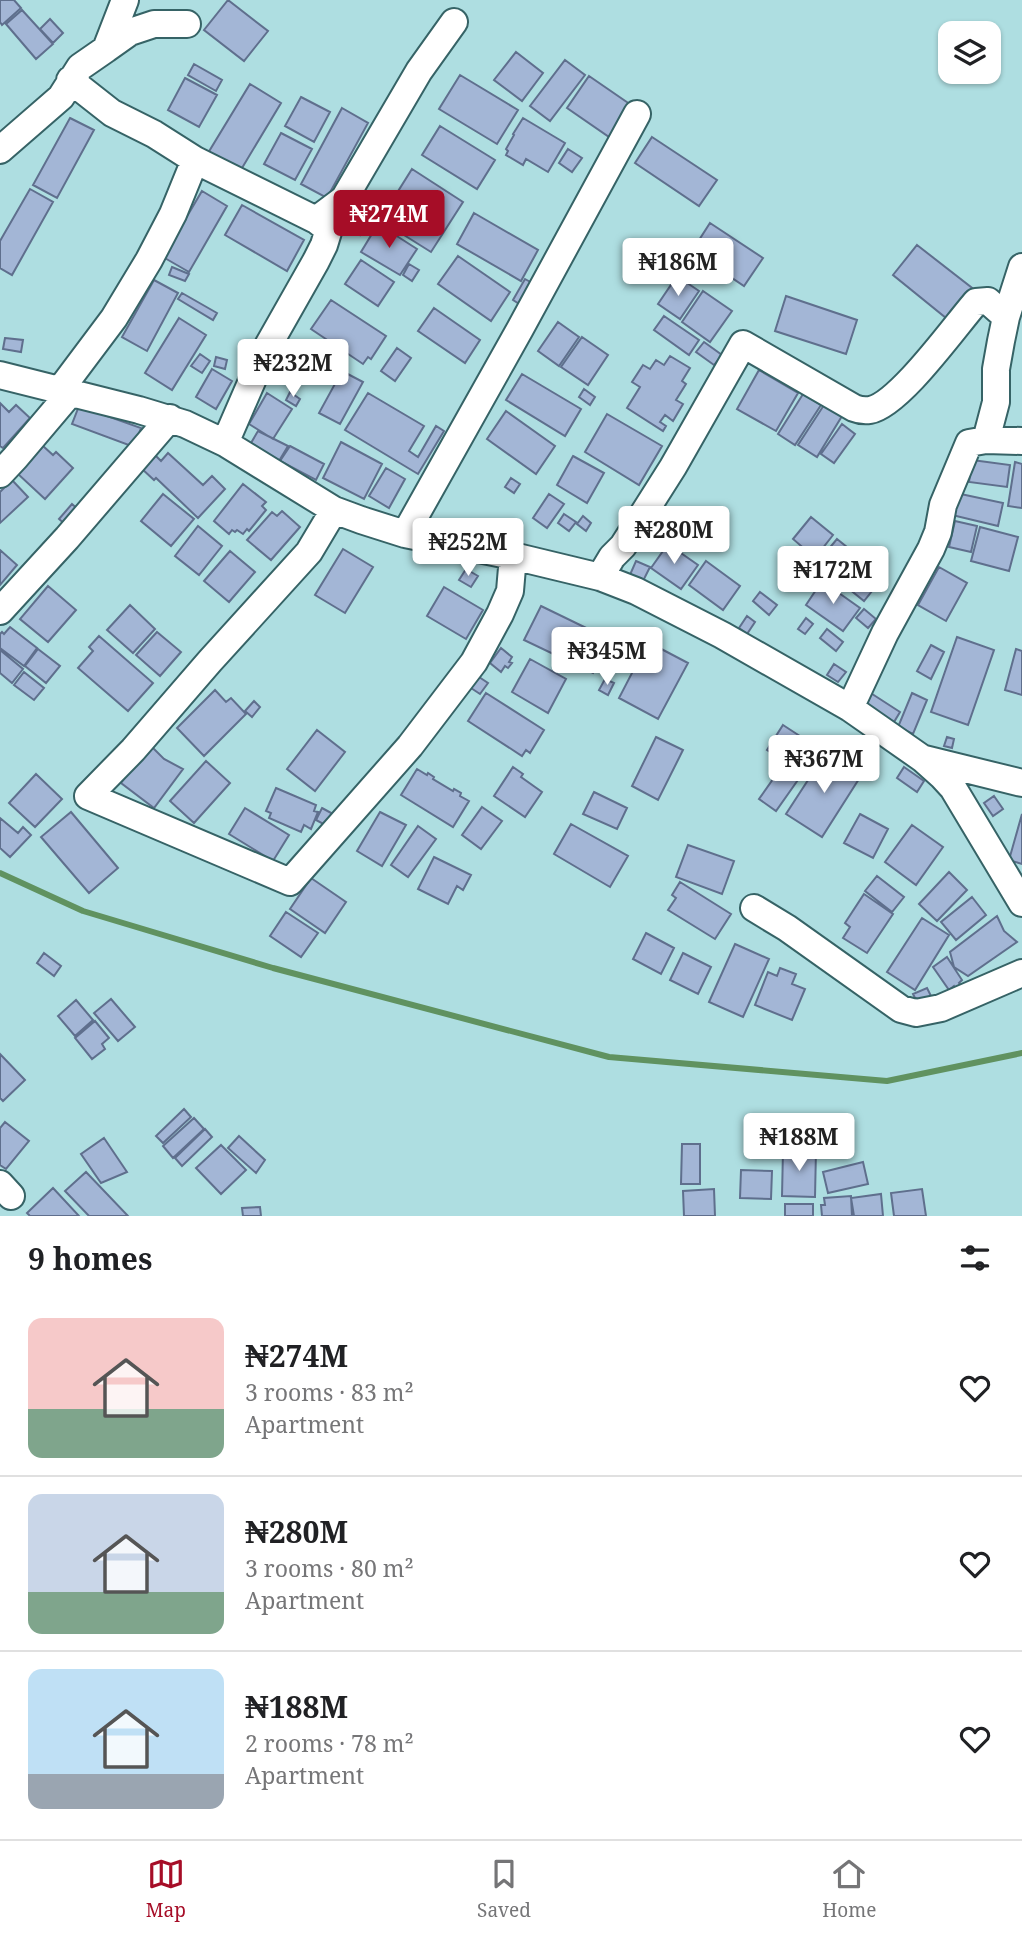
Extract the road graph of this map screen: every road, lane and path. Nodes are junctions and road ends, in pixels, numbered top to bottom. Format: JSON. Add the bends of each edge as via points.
{"nodes":[{"id":1,"x":125,"y":0,"type":"edge"},
{"id":2,"x":454,"y":22,"type":"dead end"},
{"id":3,"x":187,"y":24,"type":"dead end"},
{"id":4,"x":106,"y":49,"type":"junction"},
{"id":5,"x":70,"y":80,"type":"junction"},
{"id":6,"x":637,"y":114,"type":"dead end"},
{"id":7,"x":0,"y":150,"type":"edge"},
{"id":8,"x":195,"y":160,"type":"junction"},
{"id":9,"x":316,"y":220,"type":"junction"},
{"id":10,"x":1022,"y":267,"type":"edge"},
{"id":11,"x":1006,"y":317,"type":"junction"},
{"id":12,"x":0,"y":375,"type":"edge"},
{"id":13,"x":65,"y":392,"type":"junction"},
{"id":14,"x":170,"y":418,"type":"junction"},
{"id":15,"x":986,"y":440,"type":"junction"},
{"id":16,"x":1022,"y":441,"type":"edge"},
{"id":17,"x":225,"y":443,"type":"junction"},
{"id":18,"x":0,"y":474,"type":"edge"},
{"id":19,"x":334,"y":510,"type":"junction"},
{"id":20,"x":405,"y":534,"type":"junction"},
{"id":21,"x":513,"y":556,"type":"junction"},
{"id":22,"x":600,"y":577,"type":"junction"},
{"id":23,"x":0,"y":611,"type":"edge"},
{"id":24,"x":850,"y":708,"type":"junction"},
{"id":25,"x":923,"y":759,"type":"junction"},
{"id":26,"x":1022,"y":783,"type":"edge"},
{"id":27,"x":1022,"y":903,"type":"edge"},
{"id":28,"x":754,"y":908,"type":"dead end"},
{"id":29,"x":1022,"y":973,"type":"edge"}],
"edges":[{"from":1,"to":4,"type":"street"},
{"from":2,"to":9,"type":"street","via":[[419,71],[344,199]]},
{"from":3,"to":4,"type":"street","via":[[154,24],[130,32]]},
{"from":4,"to":5,"type":"street"},
{"from":5,"to":7,"type":"street","via":[[61,97]]},
{"from":5,"to":8,"type":"street","via":[[112,113]]},
{"from":6,"to":20,"type":"street"},
{"from":8,"to":9,"type":"street"},
{"from":8,"to":13,"type":"street","via":[[149,260]]},
{"from":9,"to":17,"type":"street","via":[[328,232],[324,245],[265,351]]},
{"from":10,"to":11,"type":"street"},
{"from":11,"to":15,"type":"street","via":[[996,369],[996,402]]},
{"from":11,"to":22,"type":"street","via":[[988,301],[976,302],[926,363],[888,400],[869,410],[853,408],[743,344],[673,467]]},
{"from":12,"to":13,"type":"street"},
{"from":13,"to":14,"type":"street"},
{"from":13,"to":18,"type":"street"},
{"from":14,"to":17,"type":"street"},
{"from":14,"to":23,"type":"street"},
{"from":15,"to":16,"type":"street"},
{"from":15,"to":24,"type":"street","via":[[969,443],[943,505],[931,549]]},
{"from":17,"to":19,"type":"street"},
{"from":19,"to":20,"type":"street"},
{"from":19,"to":21,"type":"street","via":[[309,552],[88,796],[290,882],[410,746],[474,662],[510,591]]},
{"from":20,"to":21,"type":"street"},
{"from":21,"to":22,"type":"street"},
{"from":22,"to":24,"type":"street","via":[[722,635]]},
{"from":24,"to":25,"type":"street"},
{"from":25,"to":26,"type":"street"},
{"from":25,"to":27,"type":"street","via":[[953,788]]},
{"from":28,"to":29,"type":"street","via":[[901,1009],[916,1013],[940,1008]]}]}
